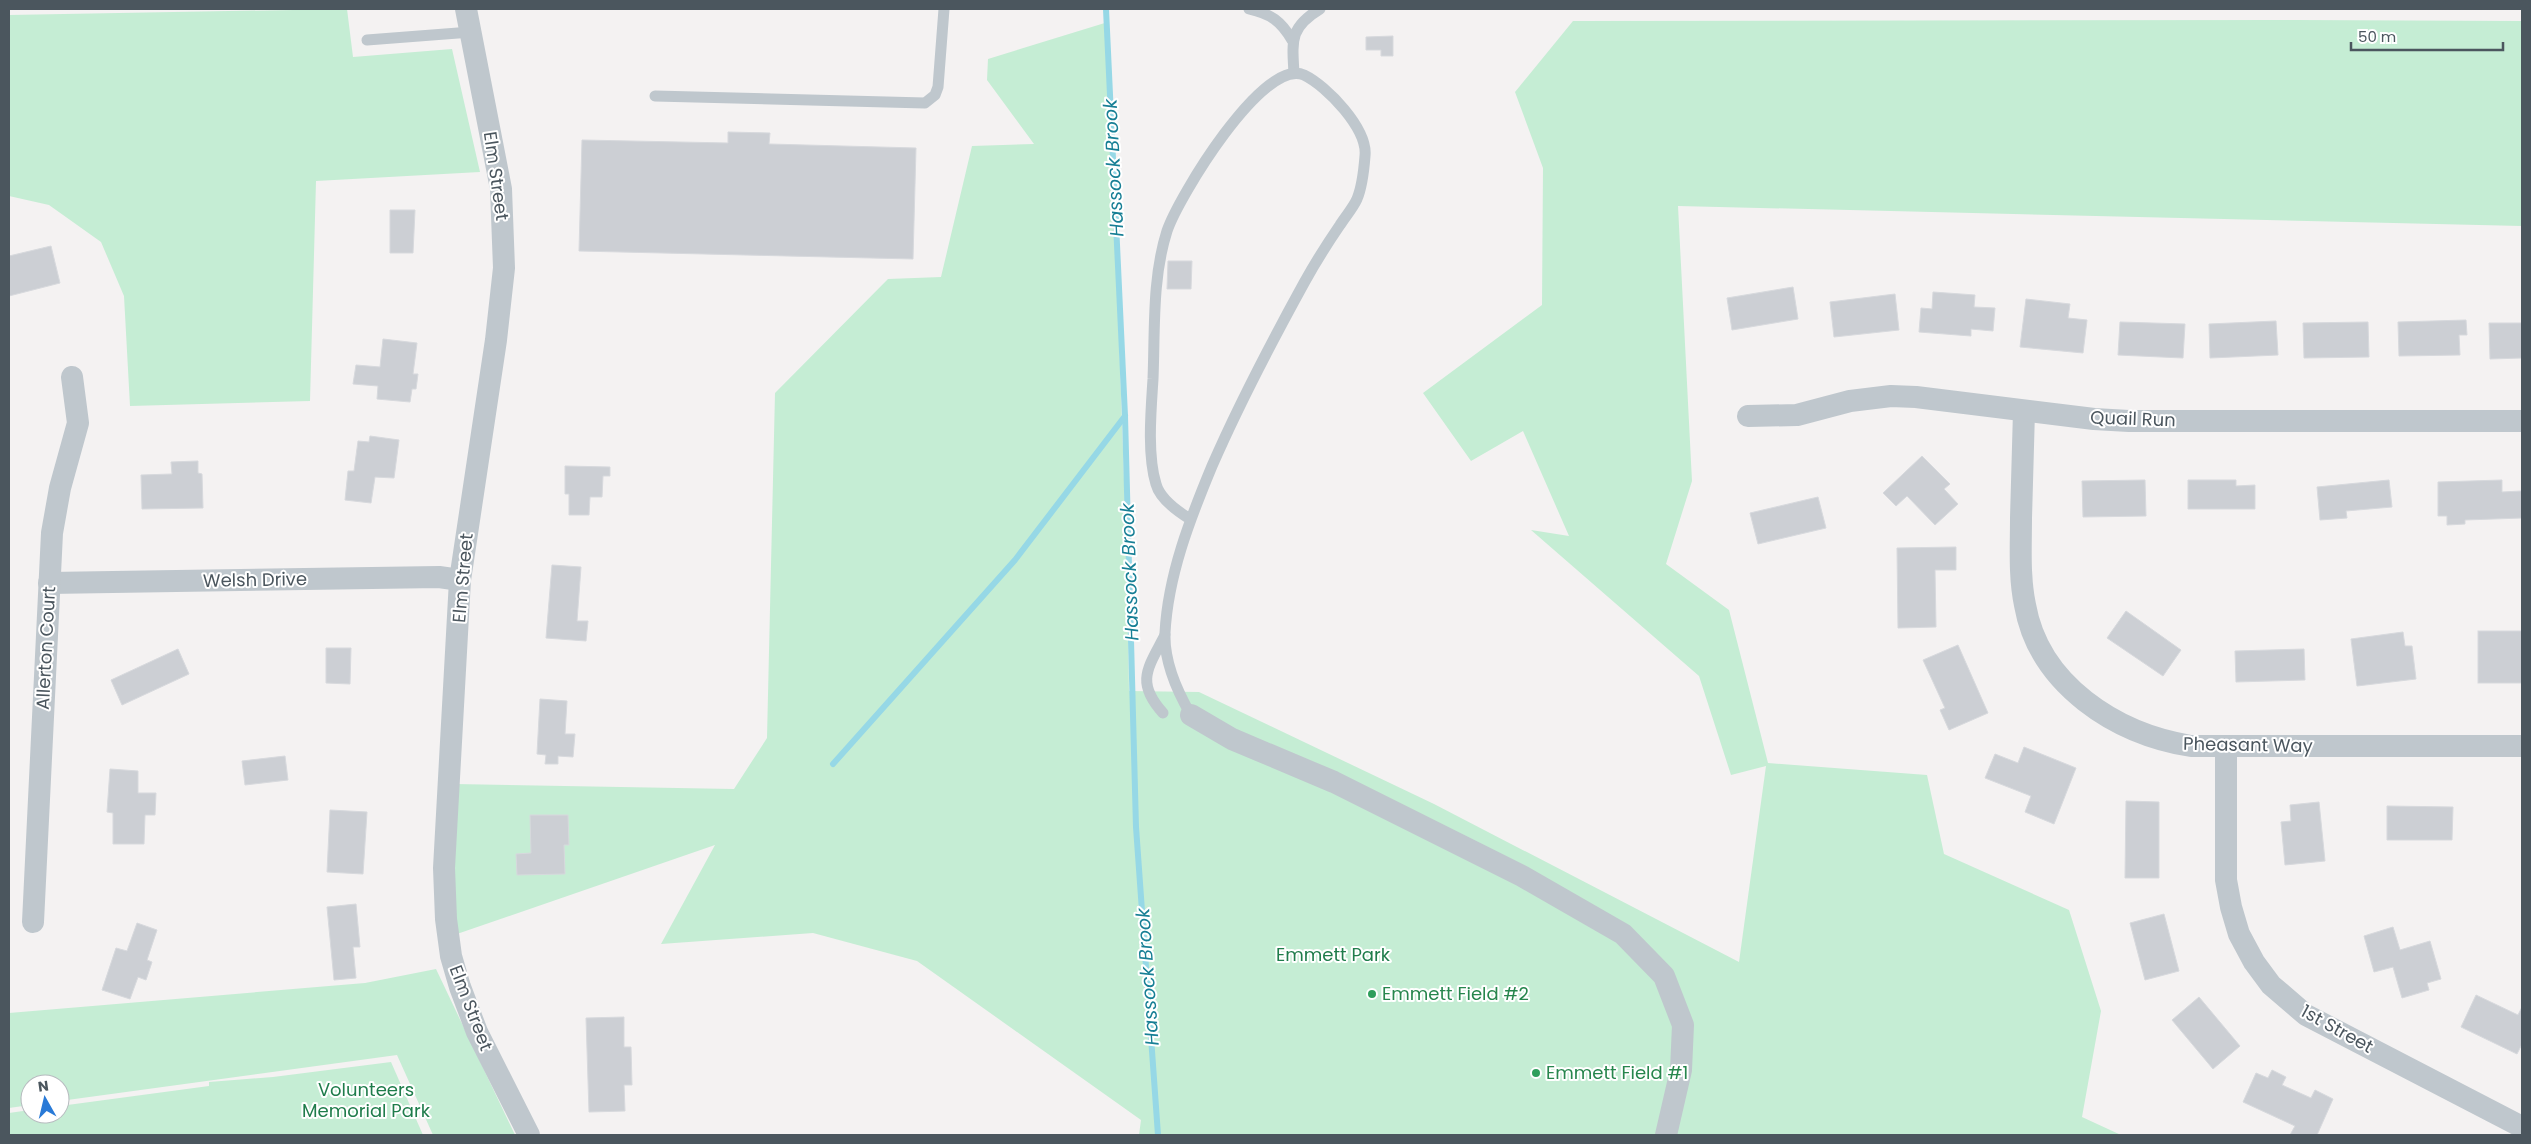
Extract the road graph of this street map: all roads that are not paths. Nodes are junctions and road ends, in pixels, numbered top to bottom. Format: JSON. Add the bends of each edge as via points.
{"nodes":[{"id":1,"x":466,"y":9,"type":"edge"},
{"id":2,"x":944,"y":9,"type":"edge"},
{"id":3,"x":1249,"y":9,"type":"edge"},
{"id":4,"x":1320,"y":9,"type":"edge"},
{"id":5,"x":471,"y":32,"type":"junction"},
{"id":6,"x":367,"y":40,"type":"dead end"},
{"id":7,"x":1292,"y":40,"type":"junction"},
{"id":8,"x":1294,"y":73,"type":"junction"},
{"id":9,"x":655,"y":96,"type":"dead end"},
{"id":10,"x":72,"y":377,"type":"dead end"},
{"id":11,"x":2024,"y":411,"type":"junction"},
{"id":12,"x":1748,"y":416,"type":"dead end"},
{"id":13,"x":2522,"y":421,"type":"edge"},
{"id":14,"x":1190,"y":519,"type":"junction"},
{"id":15,"x":460,"y":580,"type":"junction"},
{"id":16,"x":49,"y":583,"type":"junction"},
{"id":17,"x":1165,"y":635,"type":"junction"},
{"id":18,"x":1163,"y":713,"type":"dead end"},
{"id":19,"x":1191,"y":715,"type":"joint"},
{"id":20,"x":2226,"y":746,"type":"junction"},
{"id":21,"x":2522,"y":746,"type":"edge"},
{"id":22,"x":33,"y":922,"type":"dead end"},
{"id":23,"x":2522,"y":1127,"type":"edge"},
{"id":24,"x":529,"y":1135,"type":"edge"},
{"id":25,"x":1666,"y":1135,"type":"edge"}],
"edges":[{"from":1,"to":5,"type":"street","name":"Elm Street"},
{"from":2,"to":9,"type":"lane","via":[[938,87],[935,95],[925,103]]},
{"from":3,"to":7,"type":"lane","via":[[1261,11],[1282,23]]},
{"from":4,"to":7,"type":"lane","via":[[1300,23]]},
{"from":5,"to":6,"type":"lane"},
{"from":5,"to":15,"type":"street","name":"Elm Street","via":[[501,190],[504,268]]},
{"from":7,"to":8,"type":"lane"},
{"from":8,"to":14,"type":"lane","via":[[1281,77],[1254,99],[1204,162],[1173,214],[1160,255],[1151,448],[1156,487],[1174,510]]},
{"from":8,"to":14,"type":"lane","via":[[1305,76],[1318,86],[1358,125],[1366,152],[1357,198],[1304,282],[1234,416]]},
{"from":10,"to":16,"type":"street","name":"Allerton Court","via":[[78,423],[60,488],[52,533]]},
{"from":11,"to":12,"type":"street","name":"Quail Run","via":[[1891,396],[1797,415]]},
{"from":11,"to":13,"type":"street","name":"Quail Run","via":[[2130,421]]},
{"from":11,"to":20,"type":"street","name":"Pheasant Way","via":[[2020,575],[2025,607],[2046,659],[2076,694],[2110,718],[2143,734],[2170,743]]},
{"from":14,"to":17,"type":"lane","via":[[1172,585]]},
{"from":15,"to":16,"type":"street","name":"Welsh Drive","via":[[439,577]]},
{"from":15,"to":24,"type":"street","name":"Elm Street","via":[[444,868],[446,919],[451,956],[477,1032]]},
{"from":16,"to":22,"type":"street","name":"Allerton Court"},
{"from":17,"to":18,"type":"lane","via":[[1146,677],[1147,692]]},
{"from":17,"to":19,"type":"lane","via":[[1171,674]]},
{"from":19,"to":25,"type":"street","via":[[1232,739],[1334,782],[1522,876],[1623,934],[1664,976],[1683,1025],[1681,1070]]},
{"from":20,"to":21,"type":"street","name":"Pheasant Way"},
{"from":20,"to":23,"type":"street","name":"1st Street","via":[[2226,880],[2230,907],[2239,934],[2271,985],[2306,1015]]}]}
